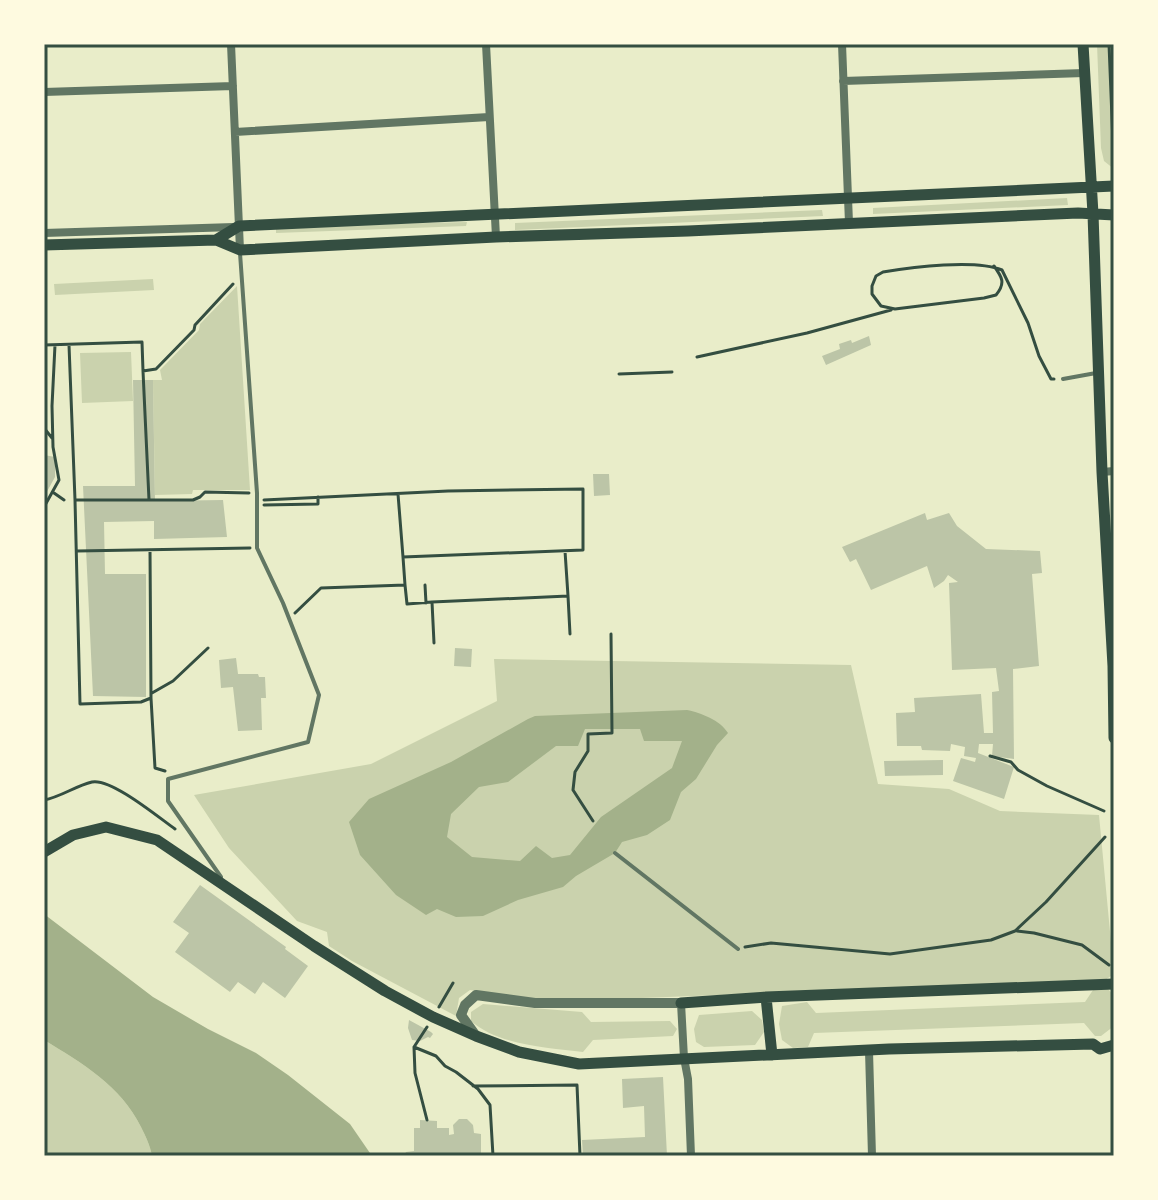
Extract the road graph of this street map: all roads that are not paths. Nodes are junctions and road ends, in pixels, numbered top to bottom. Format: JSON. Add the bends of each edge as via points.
{"nodes":[{"id":1,"x":231,"y":44,"type":"edge"},
{"id":2,"x":486,"y":44,"type":"edge"},
{"id":3,"x":842,"y":44,"type":"edge"},
{"id":4,"x":1083,"y":44,"type":"edge"},
{"id":5,"x":1084,"y":73,"type":"junction"},
{"id":6,"x":843,"y":81,"type":"junction"},
{"id":7,"x":233,"y":86,"type":"junction"},
{"id":8,"x":44,"y":92,"type":"edge"},
{"id":9,"x":489,"y":117,"type":"junction"},
{"id":10,"x":235,"y":132,"type":"junction"},
{"id":11,"x":1112,"y":186,"type":"edge"},
{"id":12,"x":1090,"y":188,"type":"junction"},
{"id":13,"x":847,"y":198,"type":"junction"},
{"id":14,"x":1093,"y":214,"type":"junction"},
{"id":15,"x":494,"y":215,"type":"junction"},
{"id":16,"x":1114,"y":215,"type":"edge"},
{"id":17,"x":849,"y":223,"type":"junction"},
{"id":18,"x":239,"y":226,"type":"junction"},
{"id":19,"x":44,"y":233,"type":"edge"},
{"id":20,"x":496,"y":237,"type":"junction"},
{"id":21,"x":216,"y":240,"type":"junction"},
{"id":22,"x":44,"y":245,"type":"edge"},
{"id":23,"x":240,"y":250,"type":"junction"},
{"id":24,"x":1098,"y":373,"type":"junction"},
{"id":25,"x":1063,"y":379,"type":"road end"},
{"id":26,"x":1108,"y":471,"type":"edge"},
{"id":27,"x":1114,"y":729,"type":"edge"},
{"id":28,"x":1114,"y":738,"type":"edge"},
{"id":29,"x":44,"y":852,"type":"edge"},
{"id":30,"x":615,"y":853,"type":"dead end"},
{"id":31,"x":227,"y":887,"type":"junction"},
{"id":32,"x":738,"y":949,"type":"road end"},
{"id":33,"x":1114,"y":984,"type":"edge"},
{"id":34,"x":766,"y":997,"type":"junction"},
{"id":35,"x":681,"y":1003,"type":"junction"},
{"id":36,"x":476,"y":1036,"type":"junction"},
{"id":37,"x":1114,"y":1045,"type":"edge"},
{"id":38,"x":869,"y":1051,"type":"junction"},
{"id":39,"x":772,"y":1055,"type":"junction"},
{"id":40,"x":684,"y":1058,"type":"junction"},
{"id":41,"x":691,"y":1156,"type":"edge"},
{"id":42,"x":872,"y":1156,"type":"edge"}],
"edges":[{"from":1,"to":7,"type":"street"},
{"from":2,"to":9,"type":"street"},
{"from":3,"to":6,"type":"street"},
{"from":4,"to":5,"type":"main road"},
{"from":5,"to":6,"type":"street"},
{"from":5,"to":12,"type":"main road"},
{"from":6,"to":13,"type":"street"},
{"from":7,"to":8,"type":"street"},
{"from":7,"to":10,"type":"street"},
{"from":9,"to":10,"type":"street"},
{"from":9,"to":15,"type":"street"},
{"from":10,"to":18,"type":"street"},
{"from":11,"to":12,"type":"main road"},
{"from":12,"to":13,"type":"main road"},
{"from":12,"to":14,"type":"main road"},
{"from":13,"to":15,"type":"main road"},
{"from":13,"to":17,"type":"street"},
{"from":14,"to":16,"type":"main road"},
{"from":14,"to":17,"type":"main road"},
{"from":14,"to":24,"type":"main road"},
{"from":15,"to":18,"type":"main road"},
{"from":15,"to":20,"type":"street"},
{"from":17,"to":20,"type":"main road"},
{"from":18,"to":19,"type":"street"},
{"from":18,"to":21,"type":"main road"},
{"from":18,"to":23,"type":"street"},
{"from":20,"to":23,"type":"main road"},
{"from":21,"to":22,"type":"main road"},
{"from":21,"to":23,"type":"main road"},
{"from":23,"to":31,"type":"lane","via":[[257,548],[319,695],[308,742],[168,779],[168,801]]},
{"from":24,"to":25,"type":"lane"},
{"from":24,"to":26,"type":"main road"},
{"from":26,"to":27,"type":"main road"},
{"from":27,"to":28,"type":"main road"},
{"from":29,"to":31,"type":"main road","via":[[73,835],[119,829],[157,840]]},
{"from":30,"to":32,"type":"lane"},
{"from":31,"to":36,"type":"main road","via":[[385,991]]},
{"from":33,"to":34,"type":"main road"},
{"from":34,"to":35,"type":"main road","via":[[742,993]]},
{"from":34,"to":39,"type":"main road"},
{"from":35,"to":36,"type":"street","via":[[535,1003],[476,995],[461,1015]]},
{"from":35,"to":40,"type":"street"},
{"from":36,"to":40,"type":"main road","via":[[519,1052],[579,1064]]},
{"from":37,"to":38,"type":"main road"},
{"from":38,"to":39,"type":"main road"},
{"from":38,"to":42,"type":"street"},
{"from":39,"to":40,"type":"main road"},
{"from":40,"to":41,"type":"street"}]}
